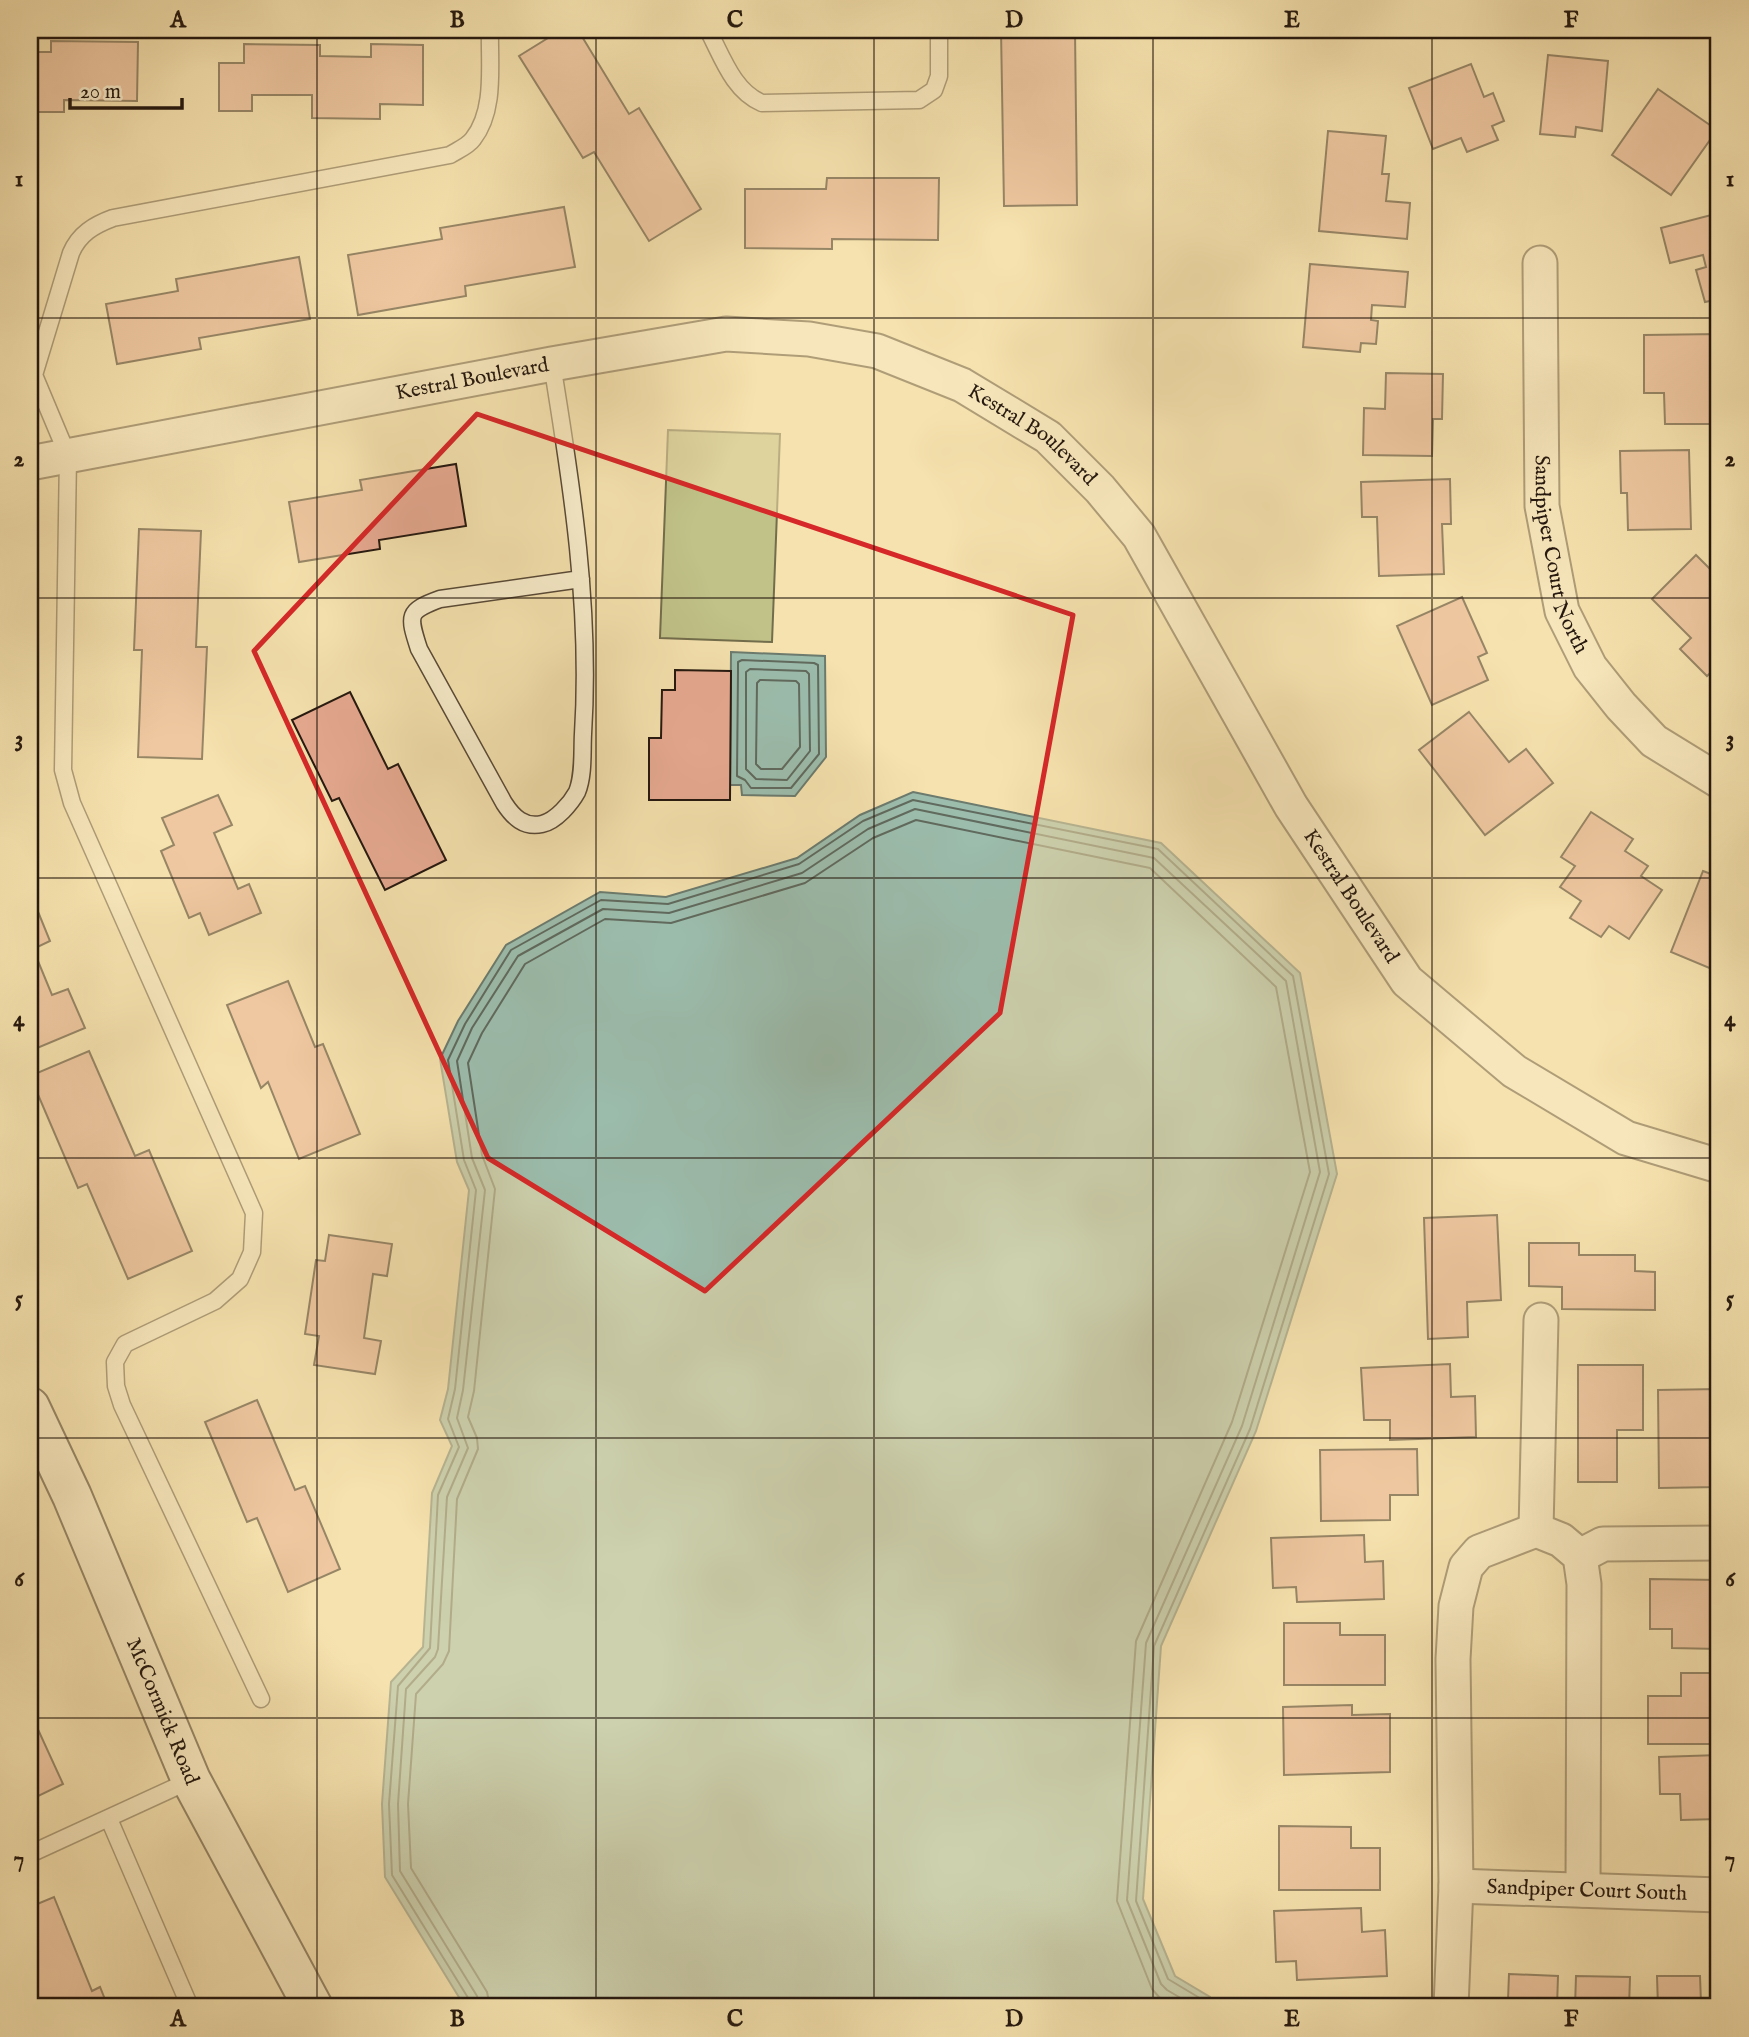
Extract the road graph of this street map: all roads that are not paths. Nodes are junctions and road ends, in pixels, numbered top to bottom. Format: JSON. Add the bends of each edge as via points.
{"nodes":[{"id":1,"x":489,"y":30,"type":"edge"},
{"id":2,"x":708,"y":30,"type":"edge"},
{"id":3,"x":939,"y":30,"type":"edge"},
{"id":4,"x":1540,"y":263,"type":"dead end"},
{"id":5,"x":552,"y":364,"type":"junction"},
{"id":6,"x":32,"y":375,"type":"edge"},
{"id":7,"x":68,"y":456,"type":"junction"},
{"id":8,"x":30,"y":463,"type":"edge"},
{"id":9,"x":581,"y":579,"type":"junction"},
{"id":10,"x":1719,"y":781,"type":"edge"},
{"id":11,"x":1719,"y":1166,"type":"edge"},
{"id":12,"x":1541,"y":1320,"type":"dead end"},
{"id":13,"x":30,"y":1407,"type":"edge"},
{"id":14,"x":1536,"y":1530,"type":"junction"},
{"id":15,"x":1719,"y":1543,"type":"edge"},
{"id":16,"x":1580,"y":1556,"type":"junction"},
{"id":17,"x":261,"y":1699,"type":"dead end"},
{"id":18,"x":191,"y":1780,"type":"junction"},
{"id":19,"x":109,"y":1819,"type":"junction"},
{"id":20,"x":30,"y":1854,"type":"edge"},
{"id":21,"x":1456,"y":1886,"type":"junction"},
{"id":22,"x":1583,"y":1890,"type":"junction"},
{"id":23,"x":1719,"y":1895,"type":"edge"},
{"id":24,"x":190,"y":2007,"type":"edge"},
{"id":25,"x":313,"y":2007,"type":"edge"},
{"id":26,"x":1451,"y":2007,"type":"edge"}],
"edges":[{"from":1,"to":6,"type":"lane","via":[[488,101],[483,122],[472,141],[450,155],[95,225],[75,243]]},
{"from":2,"to":3,"type":"lane","via":[[738,87],[748,98],[762,103],[919,100],[934,90],[939,76]]},
{"from":4,"to":10,"type":"street","name":"Sandpiper Court North","via":[[1542,506],[1562,611],[1590,667],[1621,706],[1654,741]]},
{"from":5,"to":7,"type":"street","name":"Kestral Boulevard"},
{"from":5,"to":9,"type":"lane"},
{"from":5,"to":11,"type":"street","name":"Kestral Boulevard","via":[[726,334],[809,339],[877,351],[962,385],[1048,437],[1139,536],[1291,806],[1406,981],[1514,1071],[1626,1138]]},
{"from":6,"to":7,"type":"lane"},
{"from":7,"to":8,"type":"street","name":"Kestral Boulevard"},
{"from":7,"to":17,"type":"lane","via":[[63,771],[72,803],[254,1213],[252,1251],[240,1279],[215,1301],[125,1344],[116,1362],[116,1386]]},
{"from":9,"to":9,"type":"lane","via":[[584,715],[577,791],[561,812],[544,824],[524,823],[513,818],[419,649],[414,612],[440,598]]},
{"from":12,"to":14,"type":"street"},
{"from":13,"to":18,"type":"street","name":"McCormick Road"},
{"from":14,"to":16,"type":"street","via":[[1562,1540]]},
{"from":14,"to":21,"type":"street","via":[[1479,1552],[1466,1567],[1456,1606]]},
{"from":15,"to":16,"type":"street","via":[[1603,1544]]},
{"from":16,"to":22,"type":"street","via":[[1584,1584]]},
{"from":18,"to":19,"type":"lane"},
{"from":18,"to":25,"type":"street","name":"McCormick Road"},
{"from":19,"to":20,"type":"lane"},
{"from":19,"to":24,"type":"lane"},
{"from":21,"to":22,"type":"street","name":"Sandpiper Court South"},
{"from":21,"to":26,"type":"street"},
{"from":22,"to":23,"type":"street","name":"Sandpiper Court South"}]}
